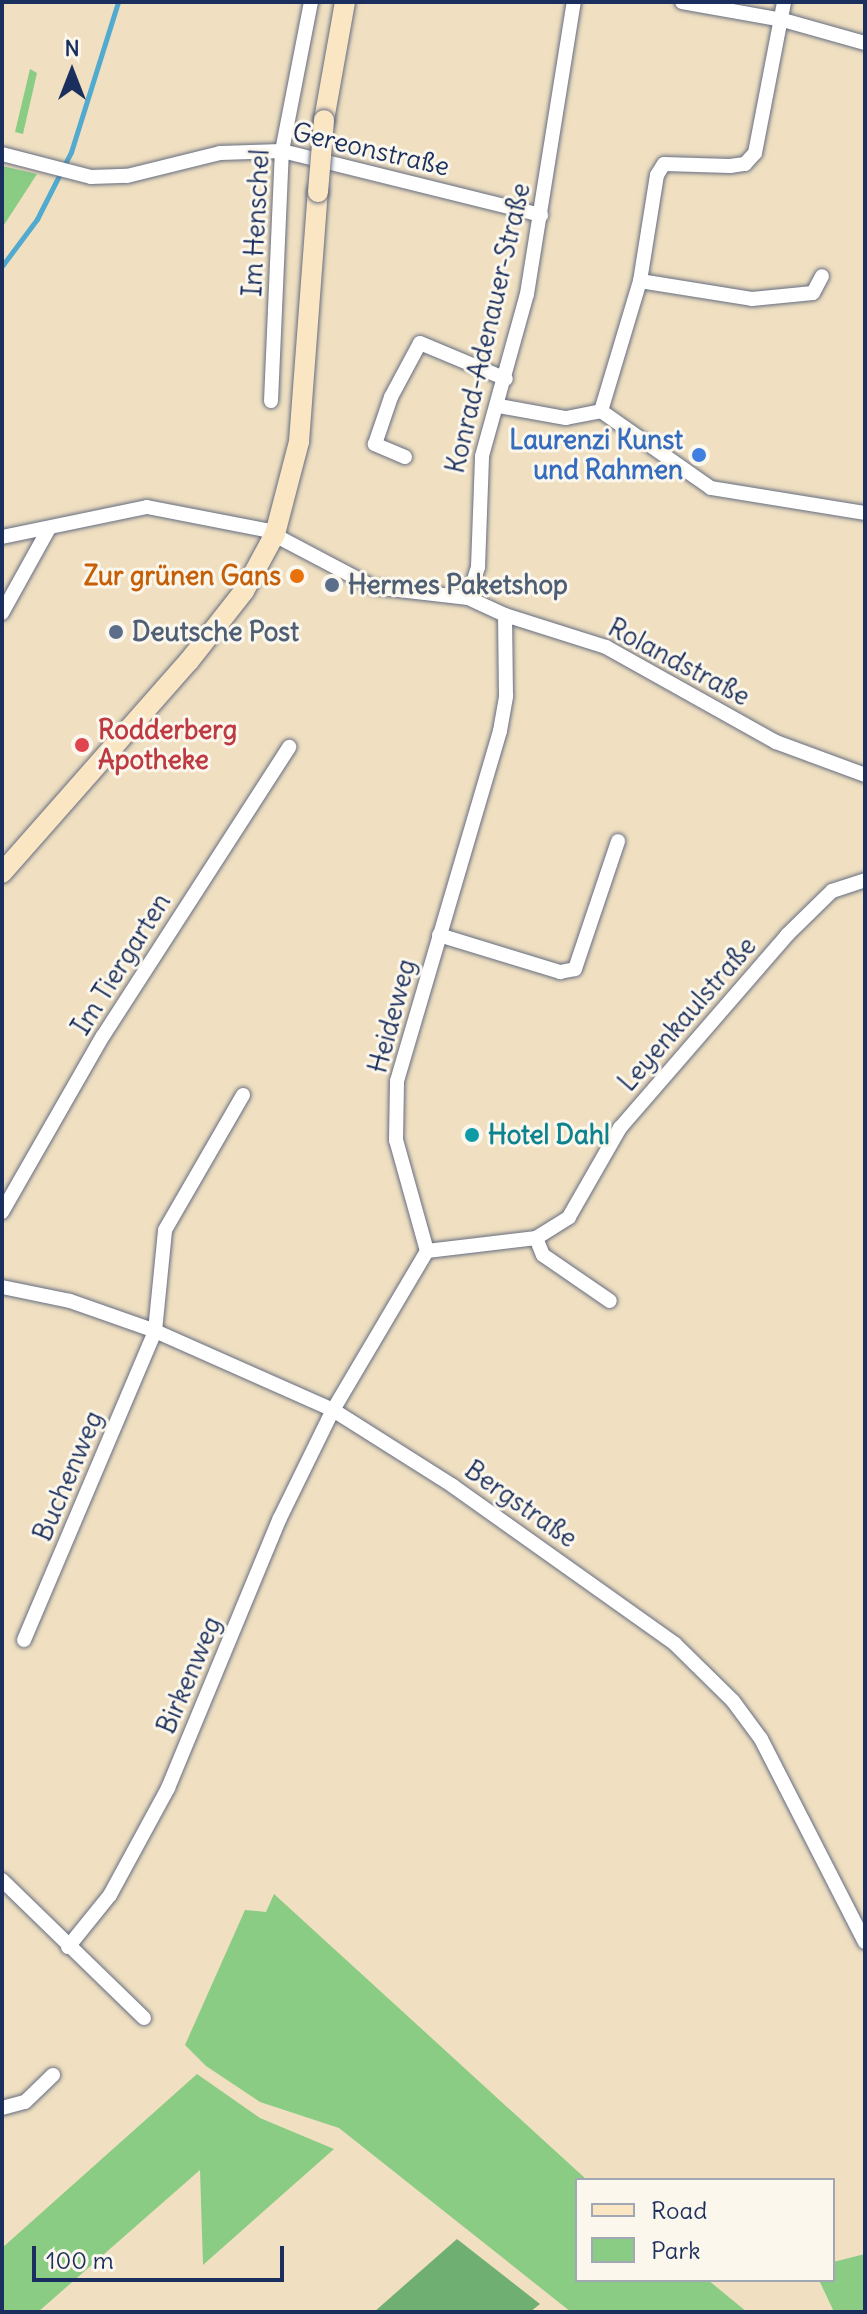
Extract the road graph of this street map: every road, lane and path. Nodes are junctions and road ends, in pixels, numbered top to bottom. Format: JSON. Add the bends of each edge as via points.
{"nodes":[{"id":1,"x":311,"y":2,"type":"edge"},
{"id":2,"x":345,"y":2,"type":"edge"},
{"id":3,"x":574,"y":2,"type":"edge"},
{"id":4,"x":682,"y":2,"type":"edge"},
{"id":5,"x":784,"y":2,"type":"edge"},
{"id":6,"x":783,"y":20,"type":"junction"},
{"id":7,"x":865,"y":43,"type":"edge"},
{"id":8,"x":282,"y":151,"type":"junction"},
{"id":9,"x":2,"y":154,"type":"edge"},
{"id":10,"x":541,"y":215,"type":"junction"},
{"id":11,"x":822,"y":276,"type":"dead end"},
{"id":12,"x":640,"y":281,"type":"junction"},
{"id":13,"x":506,"y":379,"type":"junction"},
{"id":14,"x":271,"y":401,"type":"dead end"},
{"id":15,"x":499,"y":406,"type":"junction"},
{"id":16,"x":601,"y":411,"type":"junction"},
{"id":17,"x":405,"y":457,"type":"dead end"},
{"id":18,"x":865,"y":513,"type":"edge"},
{"id":19,"x":48,"y":530,"type":"junction"},
{"id":20,"x":275,"y":534,"type":"junction"},
{"id":21,"x":2,"y":537,"type":"edge"},
{"id":22,"x":468,"y":598,"type":"junction"},
{"id":23,"x":2,"y":613,"type":"edge"},
{"id":24,"x":505,"y":615,"type":"junction"},
{"id":25,"x":289,"y":747,"type":"dead end"},
{"id":26,"x":865,"y":775,"type":"edge"},
{"id":27,"x":618,"y":841,"type":"dead end"},
{"id":28,"x":2,"y":873,"type":"edge"},
{"id":29,"x":865,"y":880,"type":"edge"},
{"id":30,"x":439,"y":935,"type":"junction"},
{"id":31,"x":243,"y":1095,"type":"dead end"},
{"id":32,"x":2,"y":1212,"type":"edge"},
{"id":33,"x":536,"y":1238,"type":"junction"},
{"id":34,"x":427,"y":1251,"type":"junction"},
{"id":35,"x":3,"y":1289,"type":"edge"},
{"id":36,"x":610,"y":1301,"type":"dead end"},
{"id":37,"x":155,"y":1331,"type":"junction"},
{"id":38,"x":333,"y":1410,"type":"junction"},
{"id":39,"x":24,"y":1640,"type":"dead end"},
{"id":40,"x":2,"y":1880,"type":"edge"},
{"id":41,"x":865,"y":1942,"type":"edge"},
{"id":42,"x":68,"y":1947,"type":"junction"},
{"id":43,"x":144,"y":2018,"type":"dead end"},
{"id":44,"x":53,"y":2075,"type":"dead end"},
{"id":45,"x":2,"y":2108,"type":"edge"}],
"edges":[{"from":1,"to":8,"type":"street","name":"Im Henschel"},
{"from":2,"to":20,"type":"main road","bridge":true,"via":[[324,120],[297,453]]},
{"from":3,"to":10,"type":"street","name":"Konrad-Adenauer-Straße"},
{"from":4,"to":6,"type":"street"},
{"from":5,"to":6,"type":"street"},
{"from":6,"to":7,"type":"street"},
{"from":6,"to":12,"type":"street","via":[[755,153],[745,164],[730,166],[664,164],[657,175]]},
{"from":8,"to":9,"type":"street","name":"Gereonstraße","via":[[220,153],[127,176],[77,176]]},
{"from":8,"to":10,"type":"street","name":"Gereonstraße"},
{"from":8,"to":14,"type":"street","name":"Im Henschel"},
{"from":10,"to":13,"type":"street","name":"Konrad-Adenauer-Straße"},
{"from":11,"to":12,"type":"street","via":[[813,293],[752,299]]},
{"from":12,"to":16,"type":"street"},
{"from":13,"to":15,"type":"street","name":"Konrad-Adenauer-Straße"},
{"from":13,"to":17,"type":"street","via":[[420,343],[391,397],[375,444]]},
{"from":15,"to":16,"type":"street","via":[[566,418]]},
{"from":15,"to":22,"type":"street","name":"Konrad-Adenauer-Straße","via":[[479,478],[478,567]]},
{"from":16,"to":18,"type":"street","via":[[711,488]]},
{"from":19,"to":20,"type":"street","via":[[147,507]]},
{"from":19,"to":21,"type":"street"},
{"from":19,"to":23,"type":"street"},
{"from":20,"to":22,"type":"street","via":[[373,587]]},
{"from":20,"to":28,"type":"main road","via":[[244,591],[189,661]]},
{"from":22,"to":24,"type":"street","name":"Rolandstraße"},
{"from":24,"to":26,"type":"street","name":"Rolandstraße","via":[[606,647],[776,742]]},
{"from":24,"to":30,"type":"street","name":"Heideweg","via":[[506,696],[500,731]]},
{"from":25,"to":32,"type":"street","name":"Im Tiergarten","via":[[103,1036]]},
{"from":27,"to":30,"type":"street","via":[[575,969],[560,972]]},
{"from":29,"to":33,"type":"street","name":"Leyenkaulstraße","via":[[832,891],[814,904],[620,1128],[578,1207]]},
{"from":30,"to":34,"type":"street","name":"Heideweg","via":[[397,1081],[396,1140]]},
{"from":31,"to":37,"type":"street","name":"Buchenweg","via":[[165,1230]]},
{"from":33,"to":34,"type":"street","name":"Leyenkaulstraße"},
{"from":33,"to":36,"type":"street","via":[[543,1255]]},
{"from":34,"to":38,"type":"street"},
{"from":35,"to":37,"type":"street","name":"Bergstraße","via":[[70,1301]]},
{"from":37,"to":38,"type":"street","name":"Bergstraße"},
{"from":37,"to":39,"type":"street","name":"Buchenweg"},
{"from":38,"to":41,"type":"street","name":"Bergstraße","via":[[612,1597],[675,1644],[733,1701],[761,1739]]},
{"from":38,"to":42,"type":"street","name":"Birkenweg","via":[[280,1518],[168,1788],[110,1895]]},
{"from":40,"to":42,"type":"street"},
{"from":42,"to":43,"type":"street"},
{"from":44,"to":45,"type":"street","via":[[25,2102]]}]}
